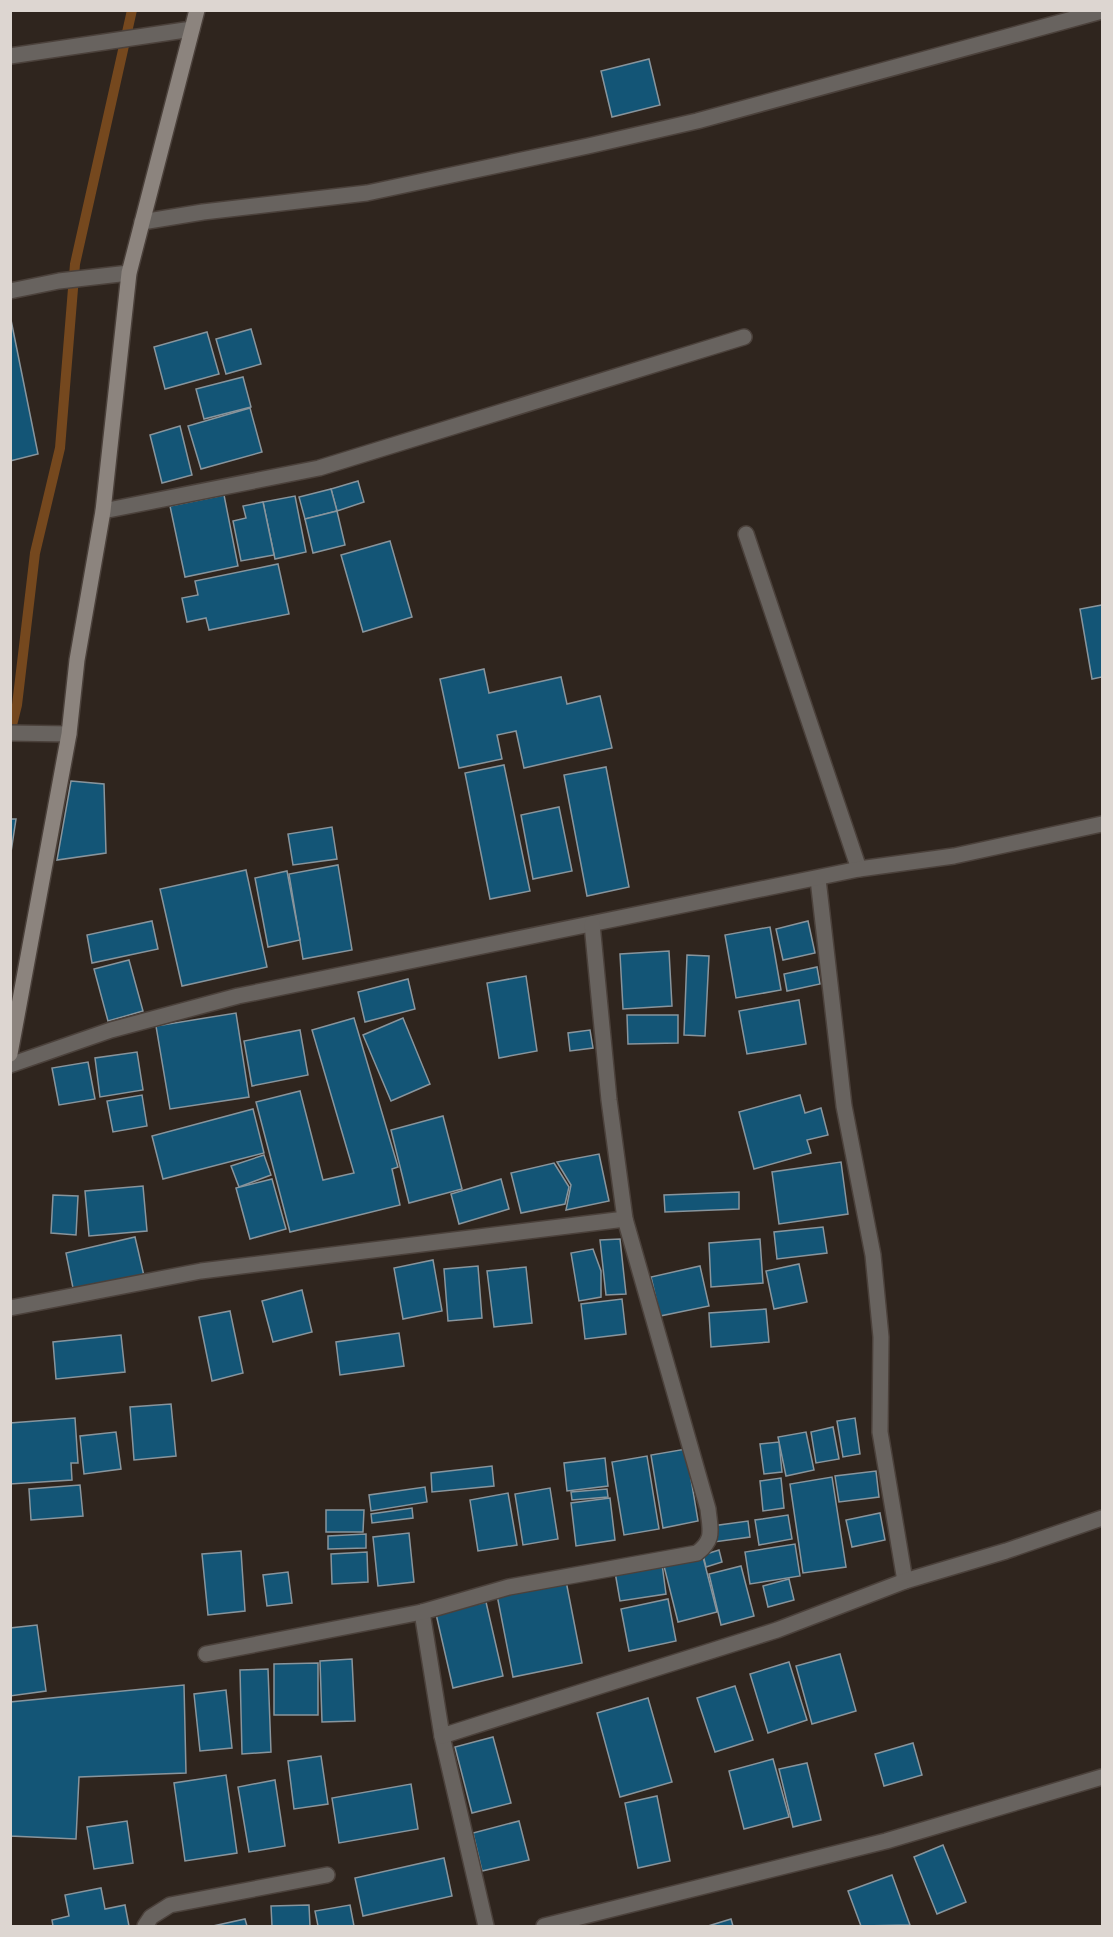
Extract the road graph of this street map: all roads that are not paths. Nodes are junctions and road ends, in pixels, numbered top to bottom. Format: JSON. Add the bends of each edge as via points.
{"nodes":[{"id":1,"x":197,"y":10,"type":"edge"},
{"id":2,"x":1102,"y":11,"type":"edge"},
{"id":3,"x":192,"y":29,"type":"junction"},
{"id":4,"x":10,"y":56,"type":"edge"},
{"id":5,"x":142,"y":222,"type":"junction"},
{"id":6,"x":129,"y":273,"type":"junction"},
{"id":7,"x":10,"y":291,"type":"edge"},
{"id":8,"x":744,"y":338,"type":"dead end"},
{"id":9,"x":103,"y":510,"type":"junction"},
{"id":10,"x":747,"y":534,"type":"dead end"},
{"id":11,"x":10,"y":733,"type":"edge"},
{"id":12,"x":69,"y":734,"type":"junction"},
{"id":13,"x":1102,"y":824,"type":"edge"},
{"id":14,"x":859,"y":869,"type":"junction"},
{"id":15,"x":818,"y":879,"type":"junction"},
{"id":16,"x":592,"y":924,"type":"junction"},
{"id":17,"x":10,"y":1054,"type":"edge"},
{"id":18,"x":10,"y":1065,"type":"edge"},
{"id":19,"x":625,"y":1219,"type":"junction"},
{"id":20,"x":10,"y":1308,"type":"edge"},
{"id":21,"x":1102,"y":1518,"type":"edge"},
{"id":22,"x":905,"y":1581,"type":"junction"},
{"id":23,"x":422,"y":1612,"type":"junction"},
{"id":24,"x":206,"y":1654,"type":"dead end"},
{"id":25,"x":442,"y":1736,"type":"junction"},
{"id":26,"x":1102,"y":1777,"type":"edge"},
{"id":27,"x":327,"y":1875,"type":"dead end"},
{"id":28,"x":145,"y":1926,"type":"edge"},
{"id":29,"x":486,"y":1926,"type":"edge"},
{"id":30,"x":544,"y":1926,"type":"edge"}],
"edges":[{"from":1,"to":3,"type":"main road"},
{"from":2,"to":5,"type":"street","via":[[697,121],[588,146],[367,193]]},
{"from":3,"to":4,"type":"street"},
{"from":3,"to":5,"type":"main road"},
{"from":5,"to":6,"type":"main road"},
{"from":6,"to":7,"type":"street"},
{"from":6,"to":9,"type":"main road"},
{"from":8,"to":9,"type":"street","via":[[319,468]]},
{"from":9,"to":12,"type":"main road","via":[[77,660]]},
{"from":10,"to":14,"type":"street"},
{"from":11,"to":12,"type":"street"},
{"from":12,"to":17,"type":"main road"},
{"from":13,"to":14,"type":"street","via":[[954,856]]},
{"from":14,"to":15,"type":"street"},
{"from":15,"to":16,"type":"street"},
{"from":15,"to":22,"type":"street","via":[[844,1106],[873,1254],[881,1336],[880,1432]]},
{"from":16,"to":18,"type":"street","via":[[238,996],[111,1030]]},
{"from":16,"to":19,"type":"street"},
{"from":19,"to":20,"type":"street","via":[[201,1270]]},
{"from":19,"to":23,"type":"street","via":[[708,1509],[711,1536],[707,1545],[697,1553],[509,1587]]},
{"from":21,"to":22,"type":"street"},
{"from":22,"to":25,"type":"street","via":[[777,1630]]},
{"from":23,"to":24,"type":"street"},
{"from":23,"to":25,"type":"street"},
{"from":25,"to":29,"type":"street"},
{"from":26,"to":30,"type":"street","via":[[886,1841]]},
{"from":27,"to":28,"type":"street","via":[[170,1905],[151,1917]]}]}
